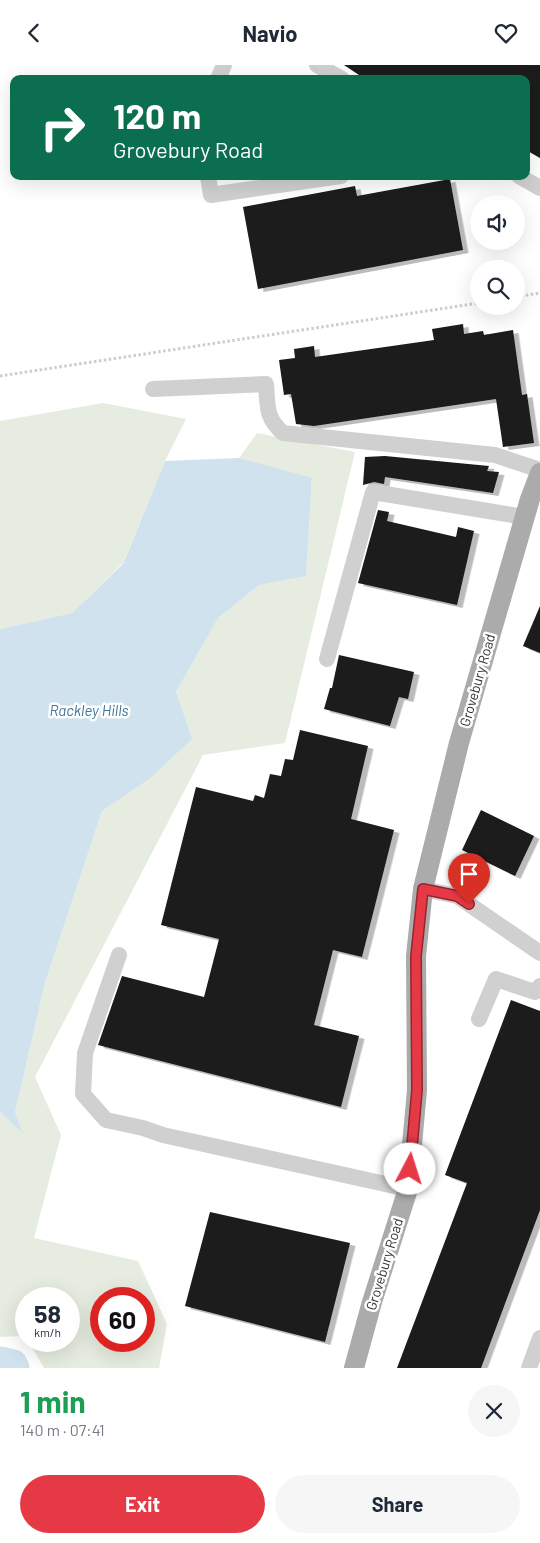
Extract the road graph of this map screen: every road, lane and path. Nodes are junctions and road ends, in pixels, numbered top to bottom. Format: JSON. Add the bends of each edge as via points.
{"nodes":[{"id":1,"x":317,"y":65,"type":"edge"},
{"id":2,"x":335,"y":75,"type":"edge"},
{"id":3,"x":209,"y":180,"type":"edge"},
{"id":4,"x":314,"y":180,"type":"edge"},
{"id":5,"x":527,"y":180,"type":"edge"},
{"id":6,"x":540,"y":187,"type":"edge"},
{"id":7,"x":540,"y":293,"type":"edge"},
{"id":8,"x":525,"y":296,"type":"edge"},
{"id":9,"x":470,"y":304,"type":"edge"},
{"id":10,"x":0,"y":376,"type":"edge"},
{"id":11,"x":153,"y":389,"type":"dead end"},
{"id":12,"x":540,"y":471,"type":"edge"},
{"id":13,"x":531,"y":507,"type":"edge"},
{"id":14,"x":327,"y":659,"type":"dead end"},
{"id":15,"x":423,"y":889,"type":"junction"},
{"id":16,"x":540,"y":953,"type":"edge"},
{"id":17,"x":119,"y":955,"type":"dead end"},
{"id":18,"x":540,"y":986,"type":"edge"},
{"id":19,"x":479,"y":1019,"type":"dead end"},
{"id":20,"x":408,"y":1189,"type":"junction"},
{"id":21,"x":540,"y":1338,"type":"edge"},
{"id":22,"x":354,"y":1368,"type":"edge"},
{"id":23,"x":528,"y":1368,"type":"edge"}],
"edges":[{"from":1,"to":2,"type":"street"},
{"from":3,"to":4,"type":"street","via":[[211,195]]},
{"from":5,"to":6,"type":"street"},
{"from":7,"to":8,"type":"path"},
{"from":9,"to":10,"type":"path"},
{"from":11,"to":12,"type":"street","via":[[266,385],[269,417],[283,433],[496,455]]},
{"from":12,"to":13,"type":"main road","name":"Grovebury Road"},
{"from":13,"to":14,"type":"street","via":[[372,492]]},
{"from":13,"to":15,"type":"main road","name":"Grovebury Road","via":[[459,743]]},
{"from":15,"to":16,"type":"street","via":[[457,896]]},
{"from":15,"to":20,"type":"main road","name":"Grovebury Road","via":[[416,956],[417,1090]]},
{"from":17,"to":20,"type":"street","via":[[85,1053],[83,1094],[106,1121]]},
{"from":18,"to":19,"type":"street","via":[[535,992],[496,979]]},
{"from":20,"to":22,"type":"main road","name":"Grovebury Road"},
{"from":21,"to":23,"type":"street"}]}
